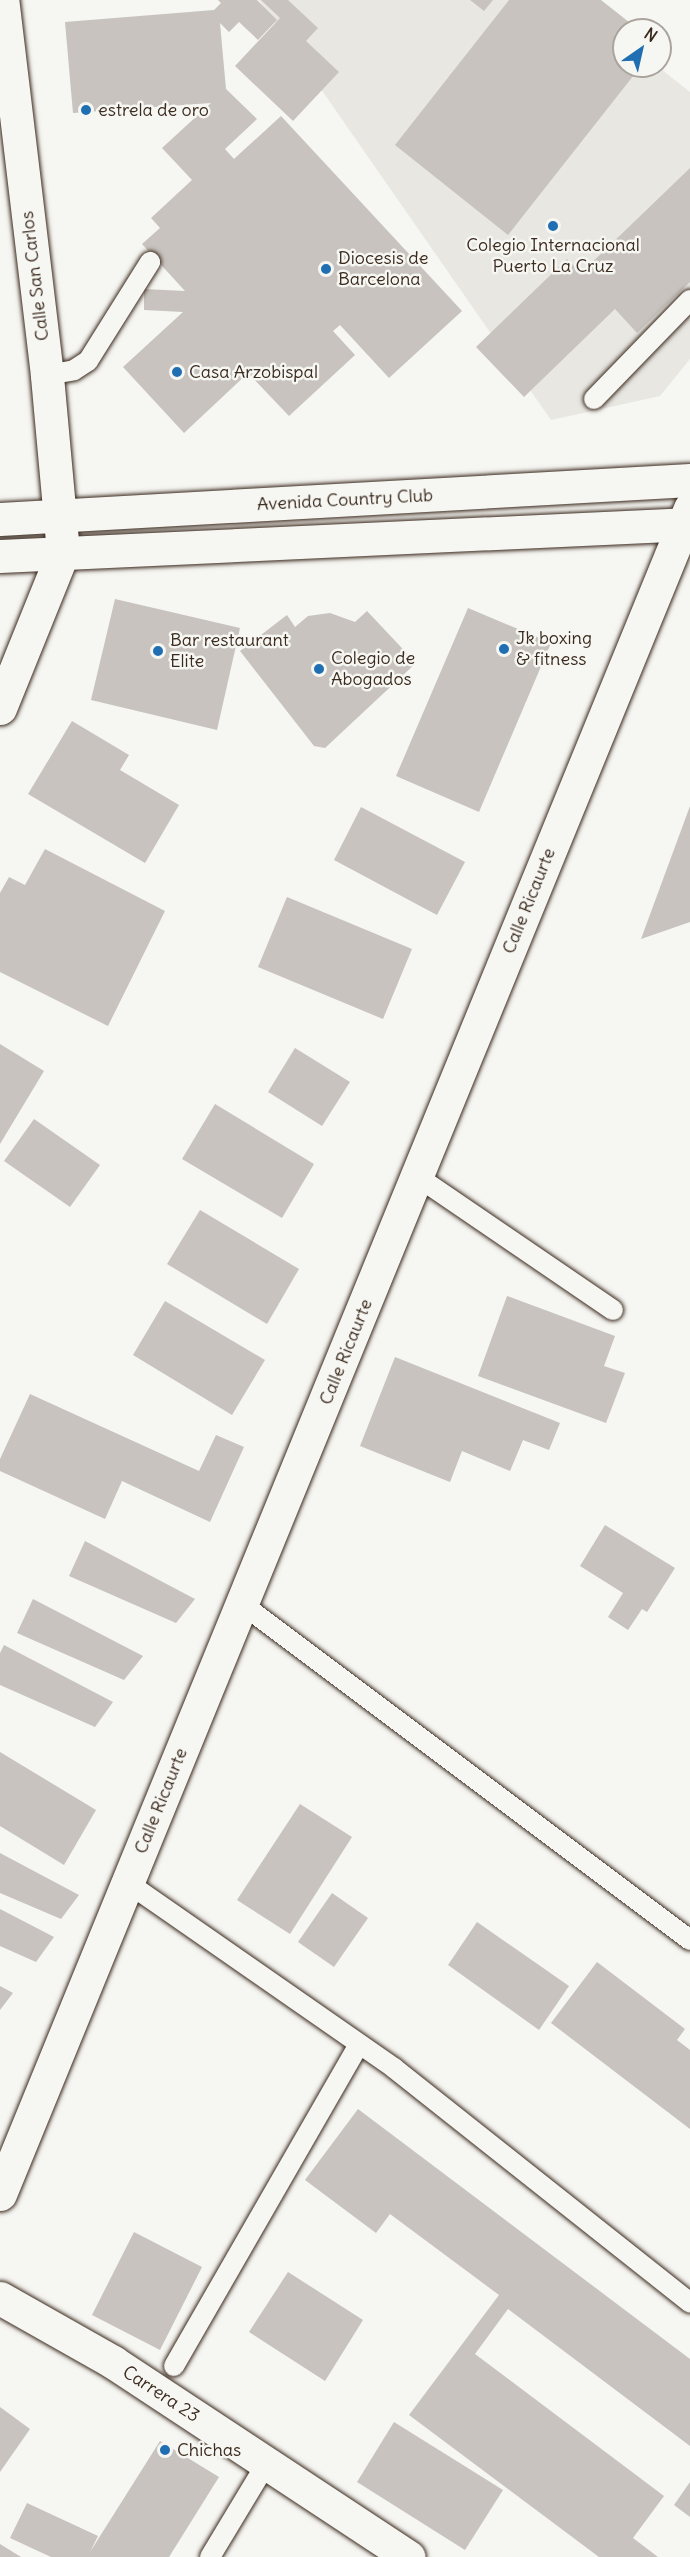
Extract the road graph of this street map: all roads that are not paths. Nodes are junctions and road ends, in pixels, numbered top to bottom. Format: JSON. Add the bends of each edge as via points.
{"nodes":[{"id":1,"x":2,"y":0,"type":"edge"},
{"id":2,"x":4,"y":54,"type":"edge"},
{"id":3,"x":150,"y":262,"type":"dead end"},
{"id":4,"x":690,"y":300,"type":"edge"},
{"id":5,"x":47,"y":375,"type":"junction"},
{"id":6,"x":594,"y":399,"type":"dead end"},
{"id":7,"x":690,"y":480,"type":"edge"},
{"id":8,"x":60,"y":516,"type":"junction"},
{"id":9,"x":0,"y":519,"type":"edge"},
{"id":10,"x":688,"y":519,"type":"edge"},
{"id":11,"x":63,"y":552,"type":"junction"},
{"id":12,"x":0,"y":556,"type":"edge"},
{"id":13,"x":0,"y":708,"type":"edge"},
{"id":14,"x":418,"y":1177,"type":"junction"},
{"id":15,"x":613,"y":1310,"type":"dead end"},
{"id":16,"x":242,"y":1604,"type":"junction"},
{"id":17,"x":128,"y":1882,"type":"junction"},
{"id":18,"x":690,"y":1940,"type":"edge"},
{"id":19,"x":359,"y":2044,"type":"junction"},
{"id":20,"x":0,"y":2194,"type":"edge"},
{"id":21,"x":0,"y":2298,"type":"edge"},
{"id":22,"x":690,"y":2303,"type":"edge"},
{"id":23,"x":174,"y":2366,"type":"dead end"},
{"id":24,"x":267,"y":2464,"type":"junction"},
{"id":25,"x":210,"y":2557,"type":"edge"},
{"id":26,"x":409,"y":2557,"type":"edge"}],
"edges":[{"from":1,"to":2,"type":"street","name":"Calle San Carlos"},
{"from":2,"to":5,"type":"street","name":"Calle San Carlos"},
{"from":3,"to":5,"type":"lane","via":[[88,361],[74,370]]},
{"from":4,"to":6,"type":"lane"},
{"from":5,"to":8,"type":"street","name":"Calle San Carlos"},
{"from":7,"to":8,"type":"street","name":"Avenida Country Club"},
{"from":8,"to":9,"type":"street","name":"Avenida Country Club"},
{"from":8,"to":11,"type":"street","name":"Calle San Carlos"},
{"from":10,"to":11,"type":"street"},
{"from":10,"to":14,"type":"street","name":"Calle Ricaurte","via":[[632,645]]},
{"from":11,"to":12,"type":"street"},
{"from":11,"to":13,"type":"street"},
{"from":14,"to":15,"type":"lane"},
{"from":14,"to":16,"type":"street","name":"Calle Ricaurte"},
{"from":16,"to":17,"type":"street","name":"Calle Ricaurte"},
{"from":16,"to":18,"type":"lane"},
{"from":17,"to":19,"type":"lane"},
{"from":17,"to":20,"type":"street","name":"Calle Ricaurte"},
{"from":19,"to":22,"type":"lane"},
{"from":19,"to":23,"type":"lane"},
{"from":21,"to":24,"type":"street","name":"Carrera 23","via":[[113,2362]]},
{"from":24,"to":25,"type":"lane"},
{"from":24,"to":26,"type":"street","name":"Carrera 23"}]}
